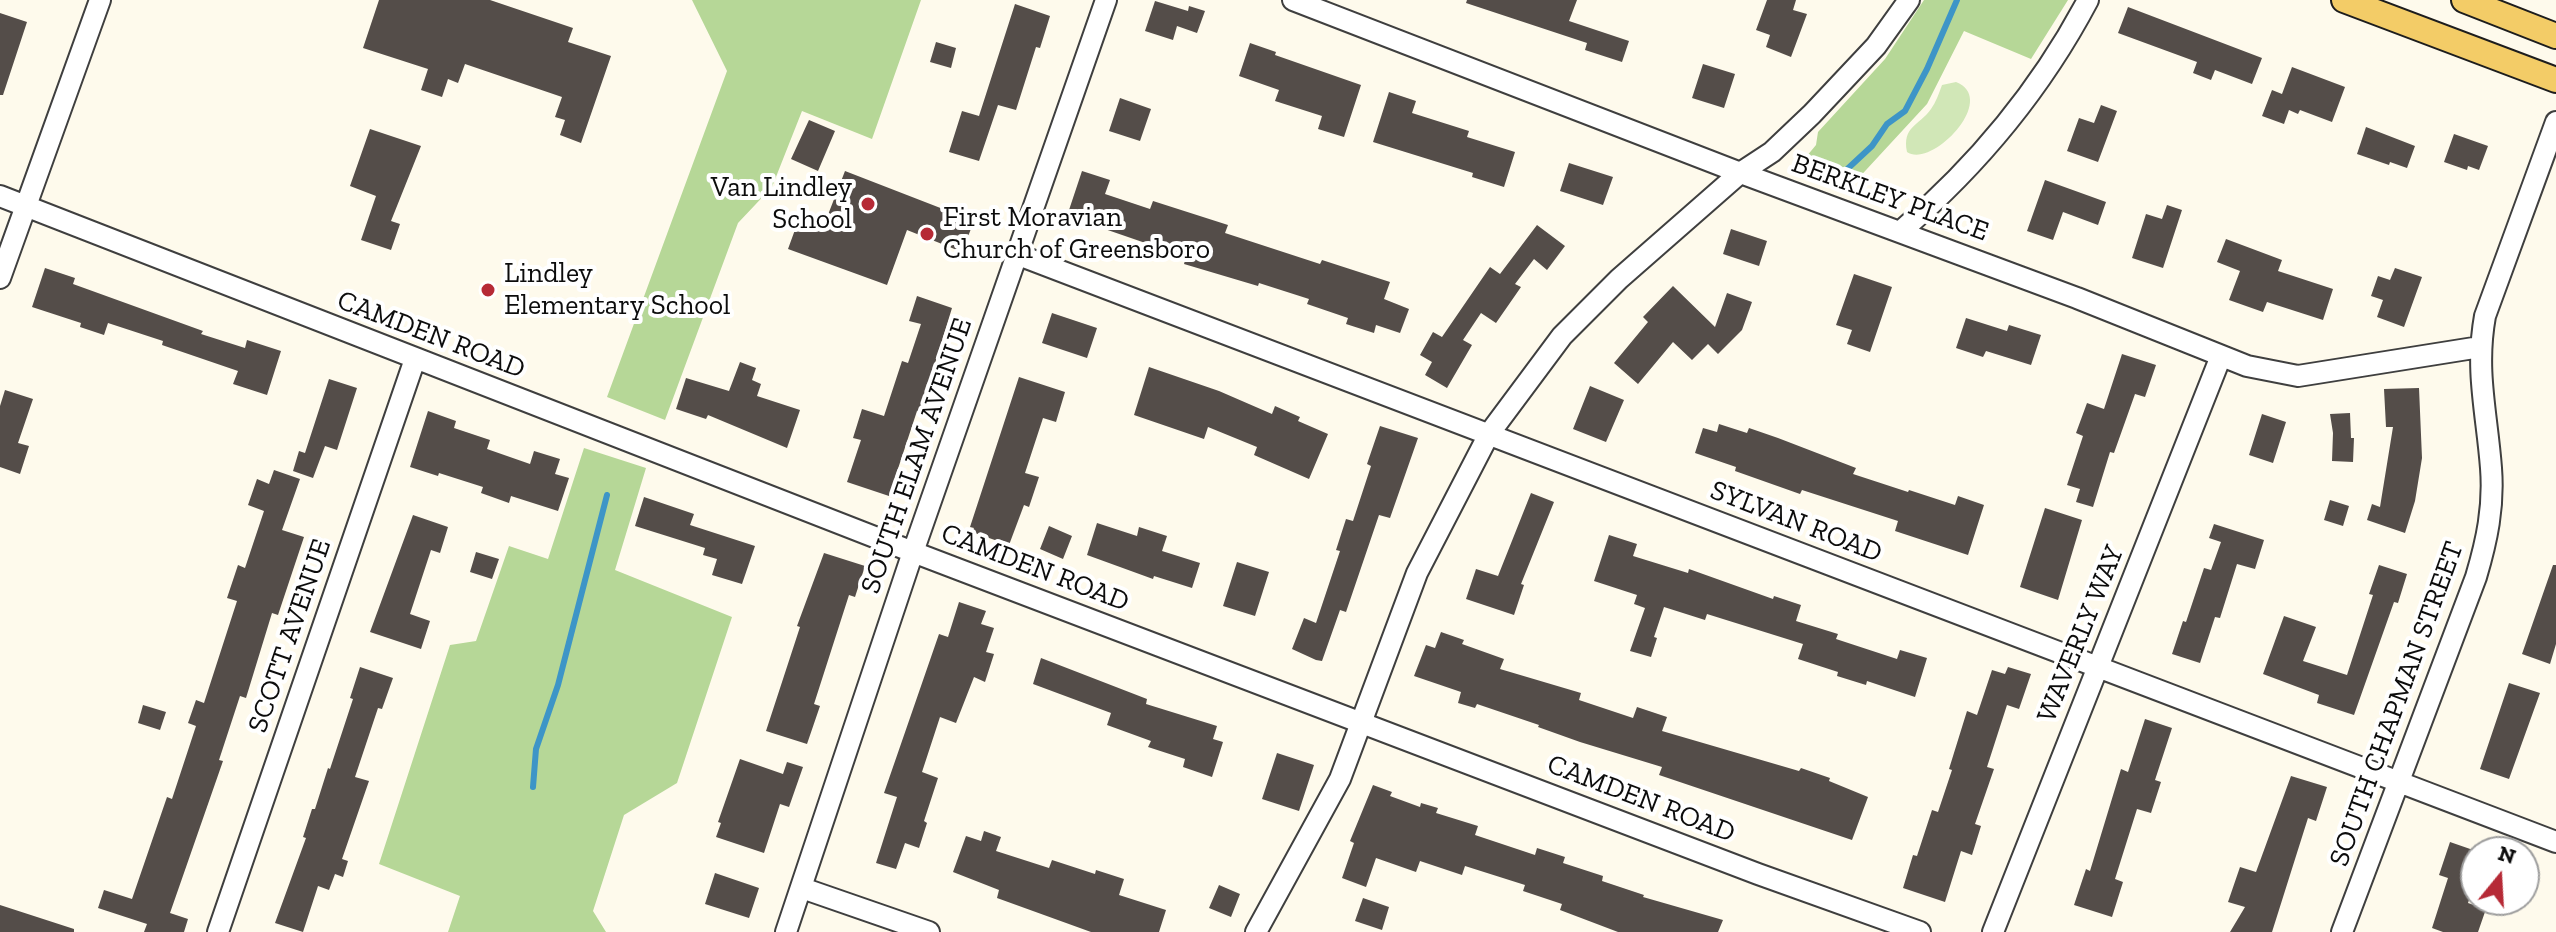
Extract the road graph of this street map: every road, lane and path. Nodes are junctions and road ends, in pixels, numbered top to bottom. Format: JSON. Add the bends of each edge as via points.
{"nodes":[{"id":1,"x":100,"y":0,"type":"edge"},
{"id":2,"x":1106,"y":0,"type":"edge"},
{"id":3,"x":1293,"y":0,"type":"edge"},
{"id":4,"x":1909,"y":0,"type":"edge"},
{"id":5,"x":2088,"y":0,"type":"edge"},
{"id":6,"x":2344,"y":0,"type":"edge"},
{"id":7,"x":2464,"y":0,"type":"edge"},
{"id":8,"x":2556,"y":36,"type":"edge"},
{"id":9,"x":2556,"y":80,"type":"edge"},
{"id":10,"x":2556,"y":122,"type":"edge"},
{"id":11,"x":1740,"y":173,"type":"junction"},
{"id":12,"x":0,"y":196,"type":"edge"},
{"id":13,"x":26,"y":206,"type":"junction"},
{"id":14,"x":1901,"y":231,"type":"junction"},
{"id":15,"x":1016,"y":254,"type":"junction"},
{"id":16,"x":0,"y":278,"type":"edge"},
{"id":17,"x":2480,"y":347,"type":"junction"},
{"id":18,"x":2221,"y":356,"type":"junction"},
{"id":19,"x":415,"y":359,"type":"junction"},
{"id":20,"x":1489,"y":434,"type":"junction"},
{"id":21,"x":913,"y":552,"type":"junction"},
{"id":22,"x":2098,"y":667,"type":"junction"},
{"id":23,"x":1362,"y":721,"type":"junction"},
{"id":24,"x":2400,"y":781,"type":"junction"},
{"id":25,"x":2556,"y":842,"type":"edge"},
{"id":26,"x":802,"y":888,"type":"junction"},
{"id":27,"x":218,"y":932,"type":"edge"},
{"id":28,"x":786,"y":932,"type":"edge"},
{"id":29,"x":929,"y":932,"type":"edge"},
{"id":30,"x":1256,"y":932,"type":"edge"},
{"id":31,"x":1920,"y":932,"type":"edge"},
{"id":32,"x":1993,"y":932,"type":"edge"},
{"id":33,"x":2342,"y":932,"type":"edge"}],
"edges":[{"from":1,"to":13,"type":"street"},
{"from":2,"to":15,"type":"street","name":"SOUTH ELAM AVENUE"},
{"from":3,"to":11,"type":"street","name":"BERKLEY PLACE"},
{"from":4,"to":11,"type":"street","via":[[1876,46],[1812,114],[1772,152]]},
{"from":5,"to":14,"type":"street","via":[[2031,94],[1977,159]]},
{"from":6,"to":9,"type":"main road"},
{"from":7,"to":8,"type":"main road"},
{"from":10,"to":17,"type":"street","name":"SOUTH CHAPMAN STREET","via":[[2485,316]]},
{"from":11,"to":14,"type":"street","name":"BERKLEY PLACE"},
{"from":11,"to":20,"type":"street","via":[[1562,336]]},
{"from":12,"to":13,"type":"street","name":"CAMDEN ROAD"},
{"from":13,"to":16,"type":"street"},
{"from":13,"to":19,"type":"street","name":"CAMDEN ROAD"},
{"from":14,"to":18,"type":"street","name":"BERKLEY PLACE"},
{"from":15,"to":20,"type":"street","name":"SYLVAN ROAD"},
{"from":15,"to":21,"type":"street","name":"SOUTH ELAM AVENUE"},
{"from":17,"to":18,"type":"street","name":"BERKLEY PLACE","via":[[2298,376]]},
{"from":17,"to":24,"type":"street","name":"SOUTH CHAPMAN STREET","via":[[2491,470],[2490,529]]},
{"from":18,"to":22,"type":"street","name":"WAVERLY WAY"},
{"from":19,"to":21,"type":"street","name":"CAMDEN ROAD"},
{"from":19,"to":27,"type":"street","name":"SCOTT AVENUE"},
{"from":20,"to":22,"type":"street","name":"SYLVAN ROAD"},
{"from":20,"to":23,"type":"street","via":[[1417,573]]},
{"from":21,"to":23,"type":"street","name":"CAMDEN ROAD"},
{"from":21,"to":26,"type":"street","name":"SOUTH ELAM AVENUE"},
{"from":22,"to":24,"type":"street","name":"SYLVAN ROAD"},
{"from":22,"to":32,"type":"street","name":"WAVERLY WAY"},
{"from":23,"to":30,"type":"street","via":[[1340,779]]},
{"from":23,"to":31,"type":"street","name":"CAMDEN ROAD"},
{"from":24,"to":25,"type":"street","name":"SYLVAN ROAD"},
{"from":24,"to":33,"type":"street","name":"SOUTH CHAPMAN STREET"},
{"from":26,"to":28,"type":"street","name":"SOUTH ELAM AVENUE"},
{"from":26,"to":29,"type":"street"}]}
